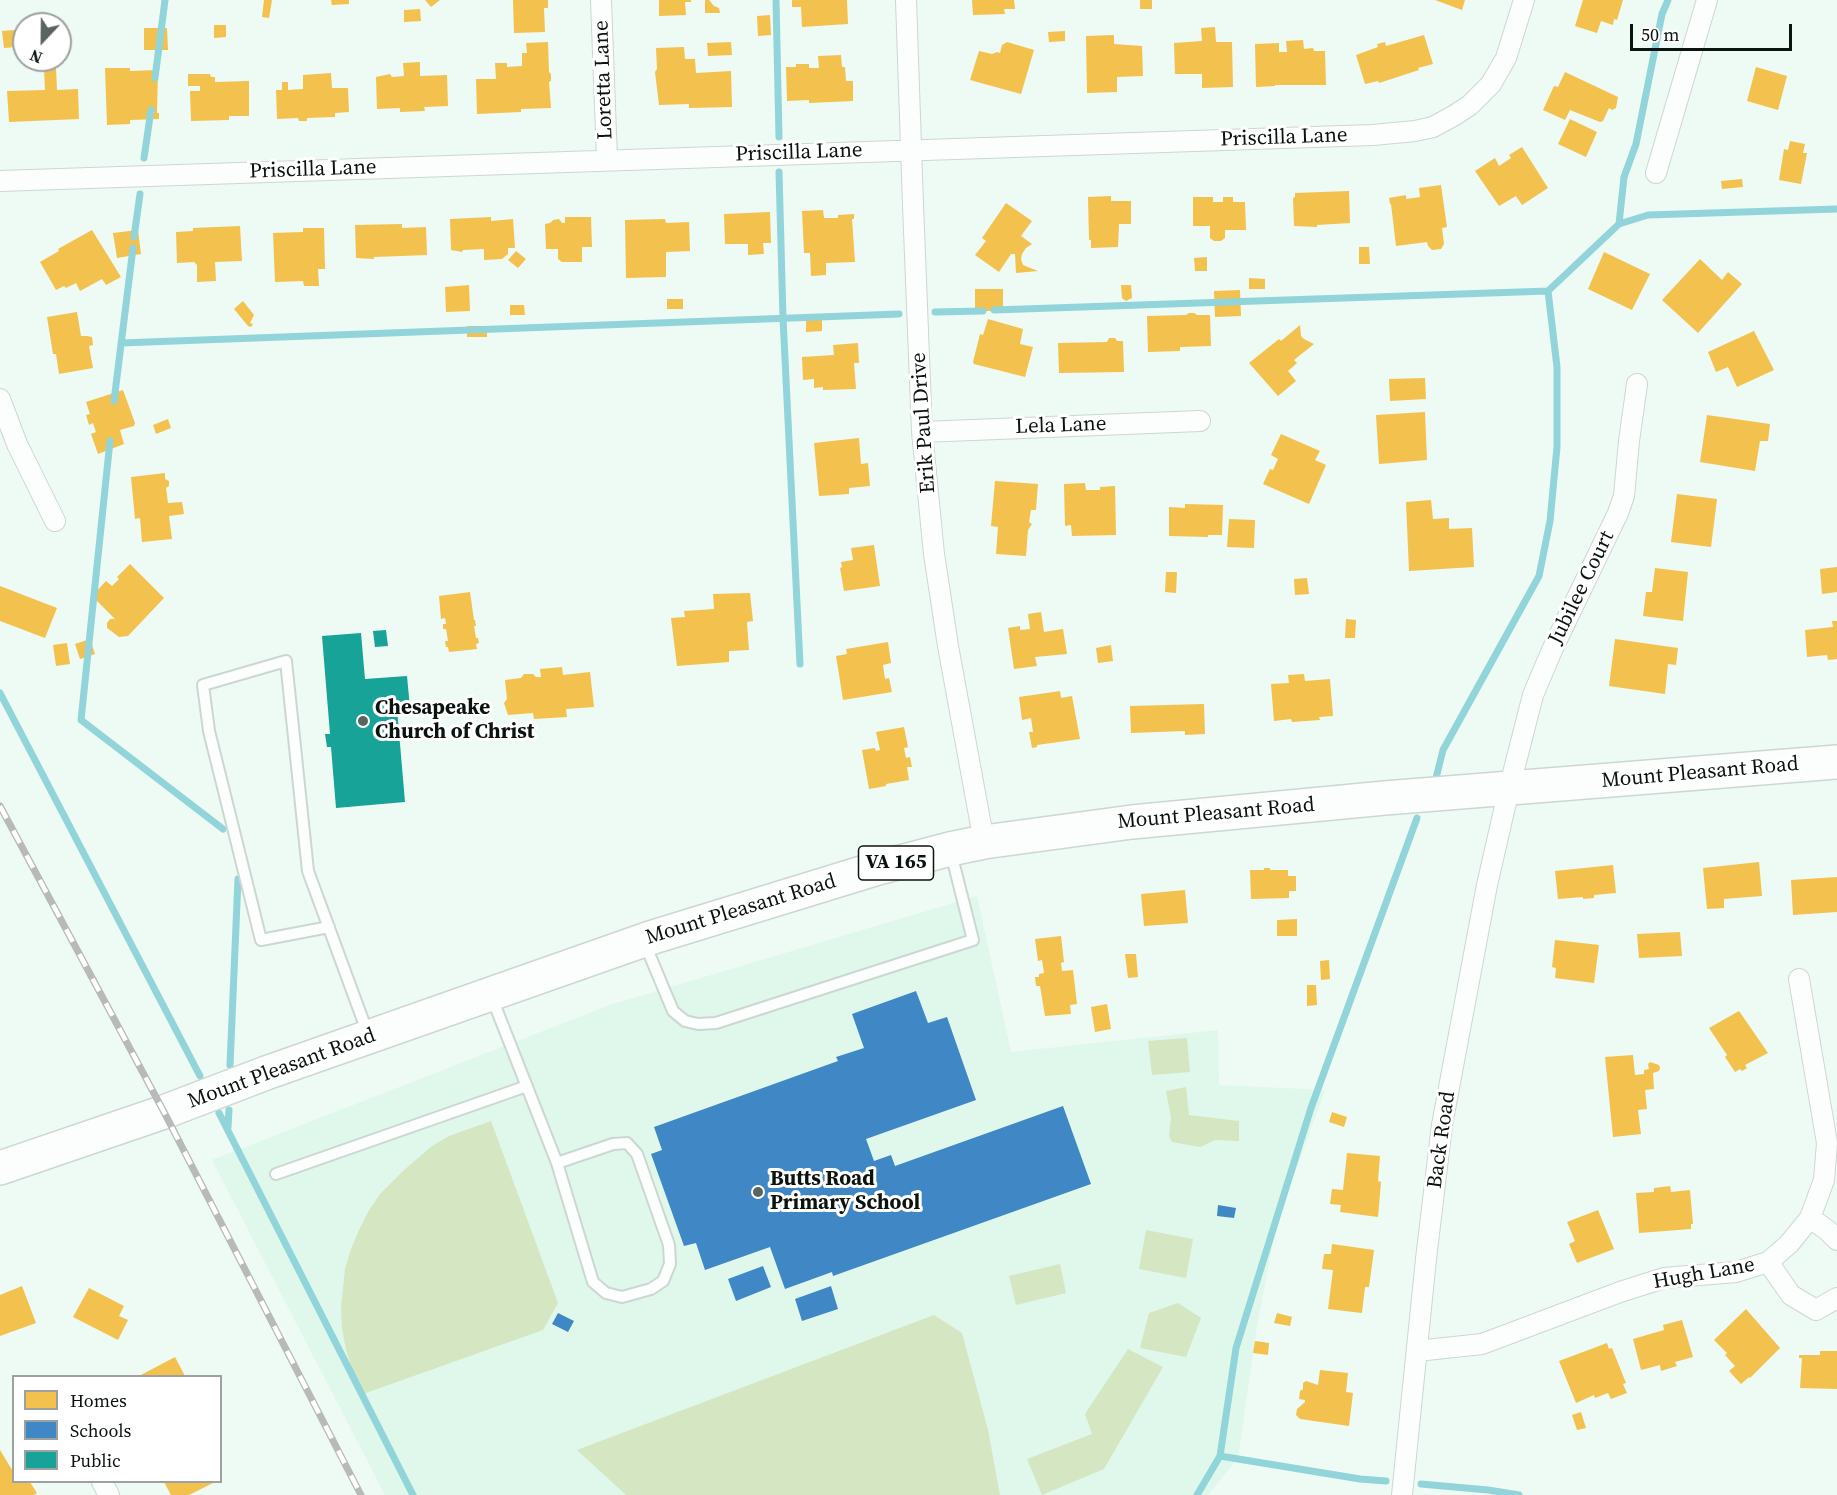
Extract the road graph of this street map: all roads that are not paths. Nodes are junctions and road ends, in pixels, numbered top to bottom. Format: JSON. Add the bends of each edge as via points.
{"nodes":[{"id":1,"x":601,"y":0,"type":"edge"},
{"id":2,"x":906,"y":0,"type":"edge"},
{"id":3,"x":1524,"y":0,"type":"edge"},
{"id":4,"x":1707,"y":0,"type":"edge"},
{"id":5,"x":912,"y":150,"type":"junction"},
{"id":6,"x":607,"y":160,"type":"junction"},
{"id":7,"x":1656,"y":173,"type":"dead end"},
{"id":8,"x":0,"y":181,"type":"edge"},
{"id":9,"x":1637,"y":384,"type":"dead end"},
{"id":10,"x":0,"y":399,"type":"edge"},
{"id":11,"x":1200,"y":421,"type":"dead end"},
{"id":12,"x":922,"y":432,"type":"junction"},
{"id":13,"x":55,"y":521,"type":"dead end"},
{"id":14,"x":1837,"y":762,"type":"edge"},
{"id":15,"x":1509,"y":789,"type":"junction"},
{"id":16,"x":984,"y":842,"type":"junction"},
{"id":17,"x":950,"y":849,"type":"junction"},
{"id":18,"x":329,"y":927,"type":"junction"},
{"id":19,"x":644,"y":940,"type":"junction"},
{"id":20,"x":1800,"y":979,"type":"dead end"},
{"id":21,"x":491,"y":995,"type":"junction"},
{"id":22,"x":369,"y":1038,"type":"junction"},
{"id":23,"x":527,"y":1086,"type":"junction"},
{"id":24,"x":557,"y":1163,"type":"junction"},
{"id":25,"x":0,"y":1168,"type":"edge"},
{"id":26,"x":276,"y":1174,"type":"dead end"},
{"id":27,"x":1810,"y":1218,"type":"junction"},
{"id":28,"x":1837,"y":1240,"type":"edge"},
{"id":29,"x":1768,"y":1262,"type":"junction"},
{"id":30,"x":1837,"y":1298,"type":"edge"},
{"id":31,"x":1417,"y":1351,"type":"junction"},
{"id":32,"x":1402,"y":1495,"type":"edge"}],
"edges":[{"from":1,"to":6,"type":"street","name":"Loretta Lane"},
{"from":2,"to":5,"type":"street","name":"Erik Paul Drive"},
{"from":3,"to":5,"type":"street","name":"Priscilla Lane","via":[[1506,58],[1491,84],[1476,100],[1433,127],[1361,135]]},
{"from":4,"to":7,"type":"street"},
{"from":5,"to":6,"type":"street","name":"Priscilla Lane"},
{"from":5,"to":12,"type":"street","name":"Erik Paul Drive"},
{"from":6,"to":8,"type":"street","name":"Priscilla Lane"},
{"from":9,"to":15,"type":"street","name":"Jubilee Court","via":[[1624,496],[1533,695]]},
{"from":10,"to":13,"type":"street"},
{"from":11,"to":12,"type":"street","name":"Lela Lane"},
{"from":12,"to":16,"type":"street","name":"Erik Paul Drive","via":[[934,554]]},
{"from":14,"to":15,"type":"highway","name":"Mount Pleasant Road","number":"VA 165"},
{"from":15,"to":16,"type":"highway","name":"Mount Pleasant Road","number":"VA 165","via":[[1132,822]]},
{"from":15,"to":31,"type":"street","name":"Back Road","via":[[1442,1125]]},
{"from":16,"to":17,"type":"highway","name":"Mount Pleasant Road","number":"VA 165"},
{"from":17,"to":19,"type":"highway","name":"Mount Pleasant Road","number":"VA 165"},
{"from":17,"to":19,"type":"lane","via":[[973,940],[716,1023],[685,1021],[673,1011]]},
{"from":18,"to":18,"type":"lane","via":[[309,871],[286,661],[203,685],[209,731],[261,940]]},
{"from":18,"to":22,"type":"lane"},
{"from":19,"to":21,"type":"highway","name":"Mount Pleasant Road","number":"VA 165"},
{"from":20,"to":27,"type":"street","name":"Hugh Lane","via":[[1827,1143],[1824,1180]]},
{"from":21,"to":22,"type":"highway","name":"Mount Pleasant Road","number":"VA 165"},
{"from":21,"to":23,"type":"lane"},
{"from":22,"to":25,"type":"highway","name":"Mount Pleasant Road","number":"VA 165"},
{"from":23,"to":24,"type":"lane"},
{"from":23,"to":26,"type":"lane"},
{"from":24,"to":24,"type":"lane","via":[[593,1282],[606,1293],[622,1297],[651,1289],[663,1281],[670,1264],[669,1245],[637,1154],[627,1143],[613,1144]]},
{"from":27,"to":28,"type":"street"},
{"from":27,"to":29,"type":"street","name":"Hugh Lane"},
{"from":29,"to":30,"type":"street","via":[[1791,1294],[1816,1310]]},
{"from":29,"to":31,"type":"street","name":"Hugh Lane","via":[[1736,1272],[1664,1278],[1482,1344]]},
{"from":31,"to":32,"type":"street","name":"Back Road"}]}
